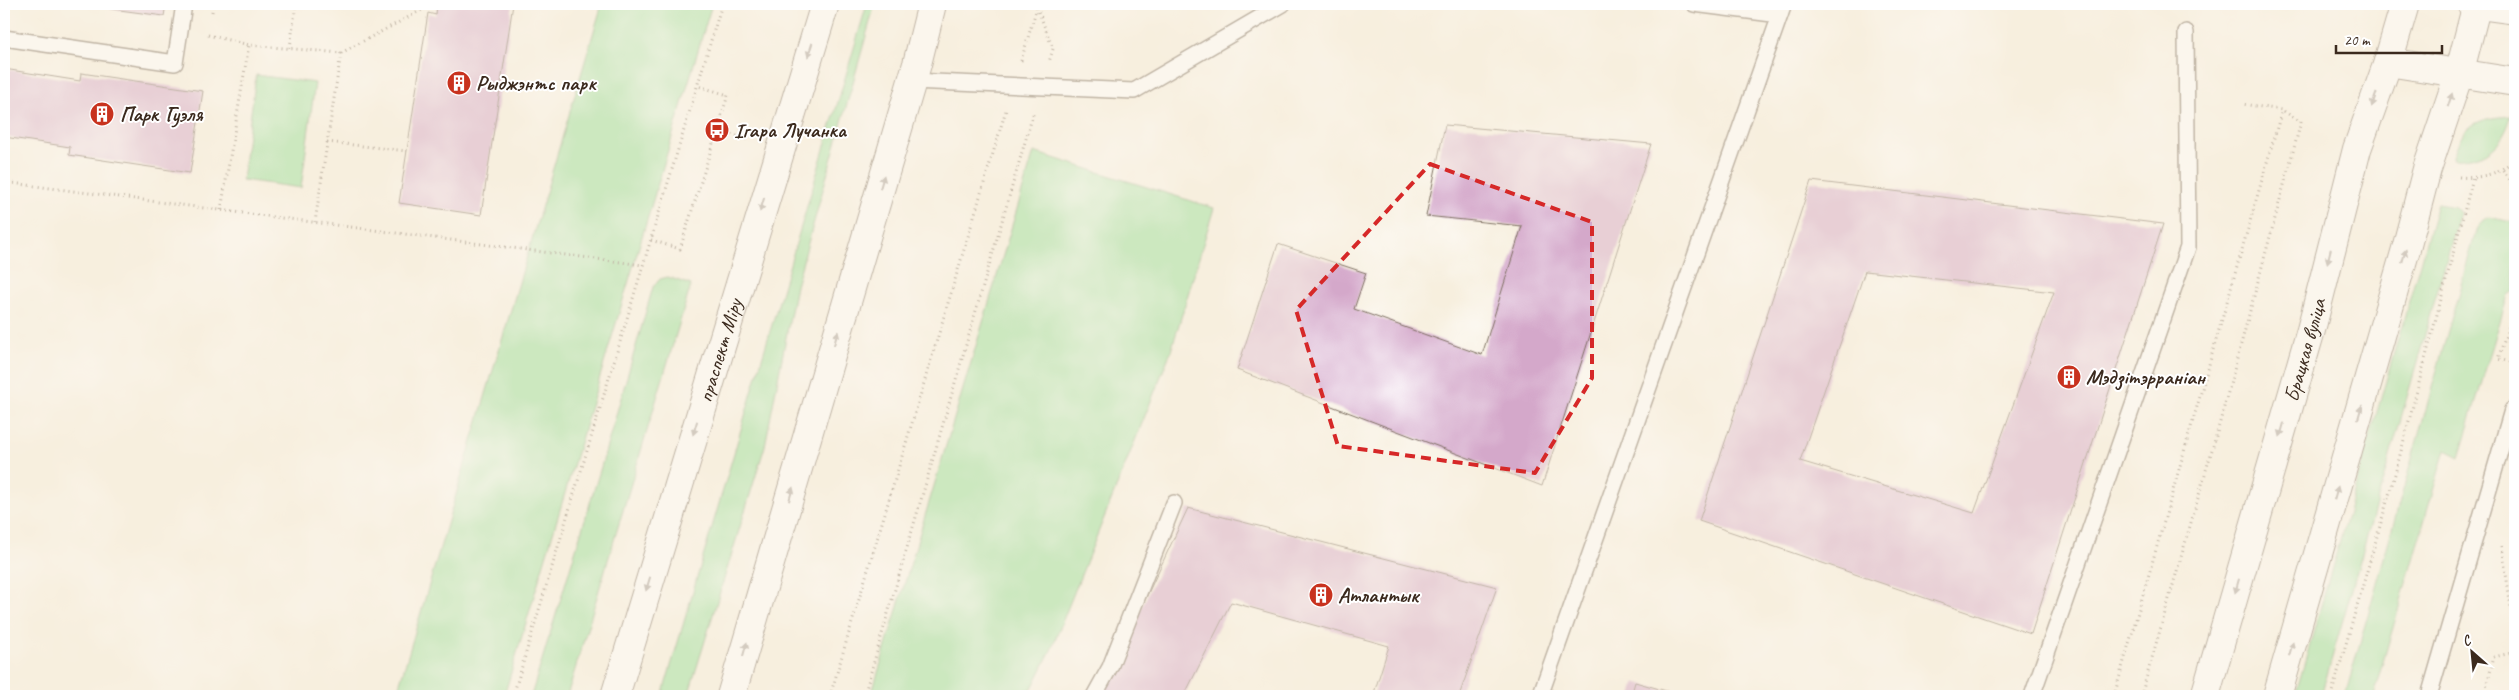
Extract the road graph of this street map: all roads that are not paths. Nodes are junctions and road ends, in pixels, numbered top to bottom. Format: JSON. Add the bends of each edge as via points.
{"nodes":[{"id":1,"x":184,"y":4,"type":"edge"},
{"id":2,"x":825,"y":4,"type":"edge"},
{"id":3,"x":932,"y":4,"type":"edge"},
{"id":4,"x":1283,"y":4,"type":"edge"},
{"id":5,"x":1694,"y":4,"type":"edge"},
{"id":6,"x":2405,"y":4,"type":"edge"},
{"id":7,"x":2475,"y":4,"type":"edge"},
{"id":8,"x":1782,"y":10,"type":"edge"},
{"id":9,"x":2515,"y":10,"type":"edge"},
{"id":10,"x":2186,"y":32,"type":"dead end"},
{"id":11,"x":4,"y":38,"type":"edge"},
{"id":12,"x":2388,"y":62,"type":"junction"},
{"id":13,"x":2459,"y":74,"type":"junction"},
{"id":14,"x":912,"y":81,"type":"junction"},
{"id":15,"x":2515,"y":82,"type":"edge"},
{"id":16,"x":2512,"y":410,"type":"dead end"},
{"id":17,"x":1174,"y":503,"type":"dead end"},
{"id":18,"x":615,"y":696,"type":"edge"},
{"id":19,"x":731,"y":696,"type":"edge"},
{"id":20,"x":1094,"y":696,"type":"edge"},
{"id":21,"x":1540,"y":696,"type":"edge"},
{"id":22,"x":2032,"y":696,"type":"edge"},
{"id":23,"x":2205,"y":696,"type":"edge"},
{"id":24,"x":2277,"y":696,"type":"edge"},
{"id":25,"x":2429,"y":696,"type":"edge"}],
"edges":[{"from":1,"to":11,"type":"lane","via":[[176,63]]},
{"from":2,"to":18,"type":"street","name":"праспект Міру","one_way":true},
{"from":3,"to":14,"type":"street"},
{"from":4,"to":14,"type":"lane","via":[[1134,91]]},
{"from":5,"to":8,"type":"lane"},
{"from":6,"to":12,"type":"street","name":"Брацкая вуліца"},
{"from":7,"to":9,"type":"street"},
{"from":7,"to":13,"type":"street"},
{"from":8,"to":21,"type":"lane"},
{"from":10,"to":22,"type":"lane","via":[[2188,247]]},
{"from":12,"to":13,"type":"street"},
{"from":12,"to":23,"type":"street","name":"Брацкая вуліца","one_way":true,"via":[[2357,149],[2310,330]]},
{"from":13,"to":15,"type":"street"},
{"from":24,"to":13,"type":"street","one_way":true,"via":[[2427,169]]},
{"from":19,"to":14,"type":"street","one_way":true},
{"from":16,"to":25,"type":"lane"},
{"from":17,"to":20,"type":"lane","via":[[1110,667]]}]}
